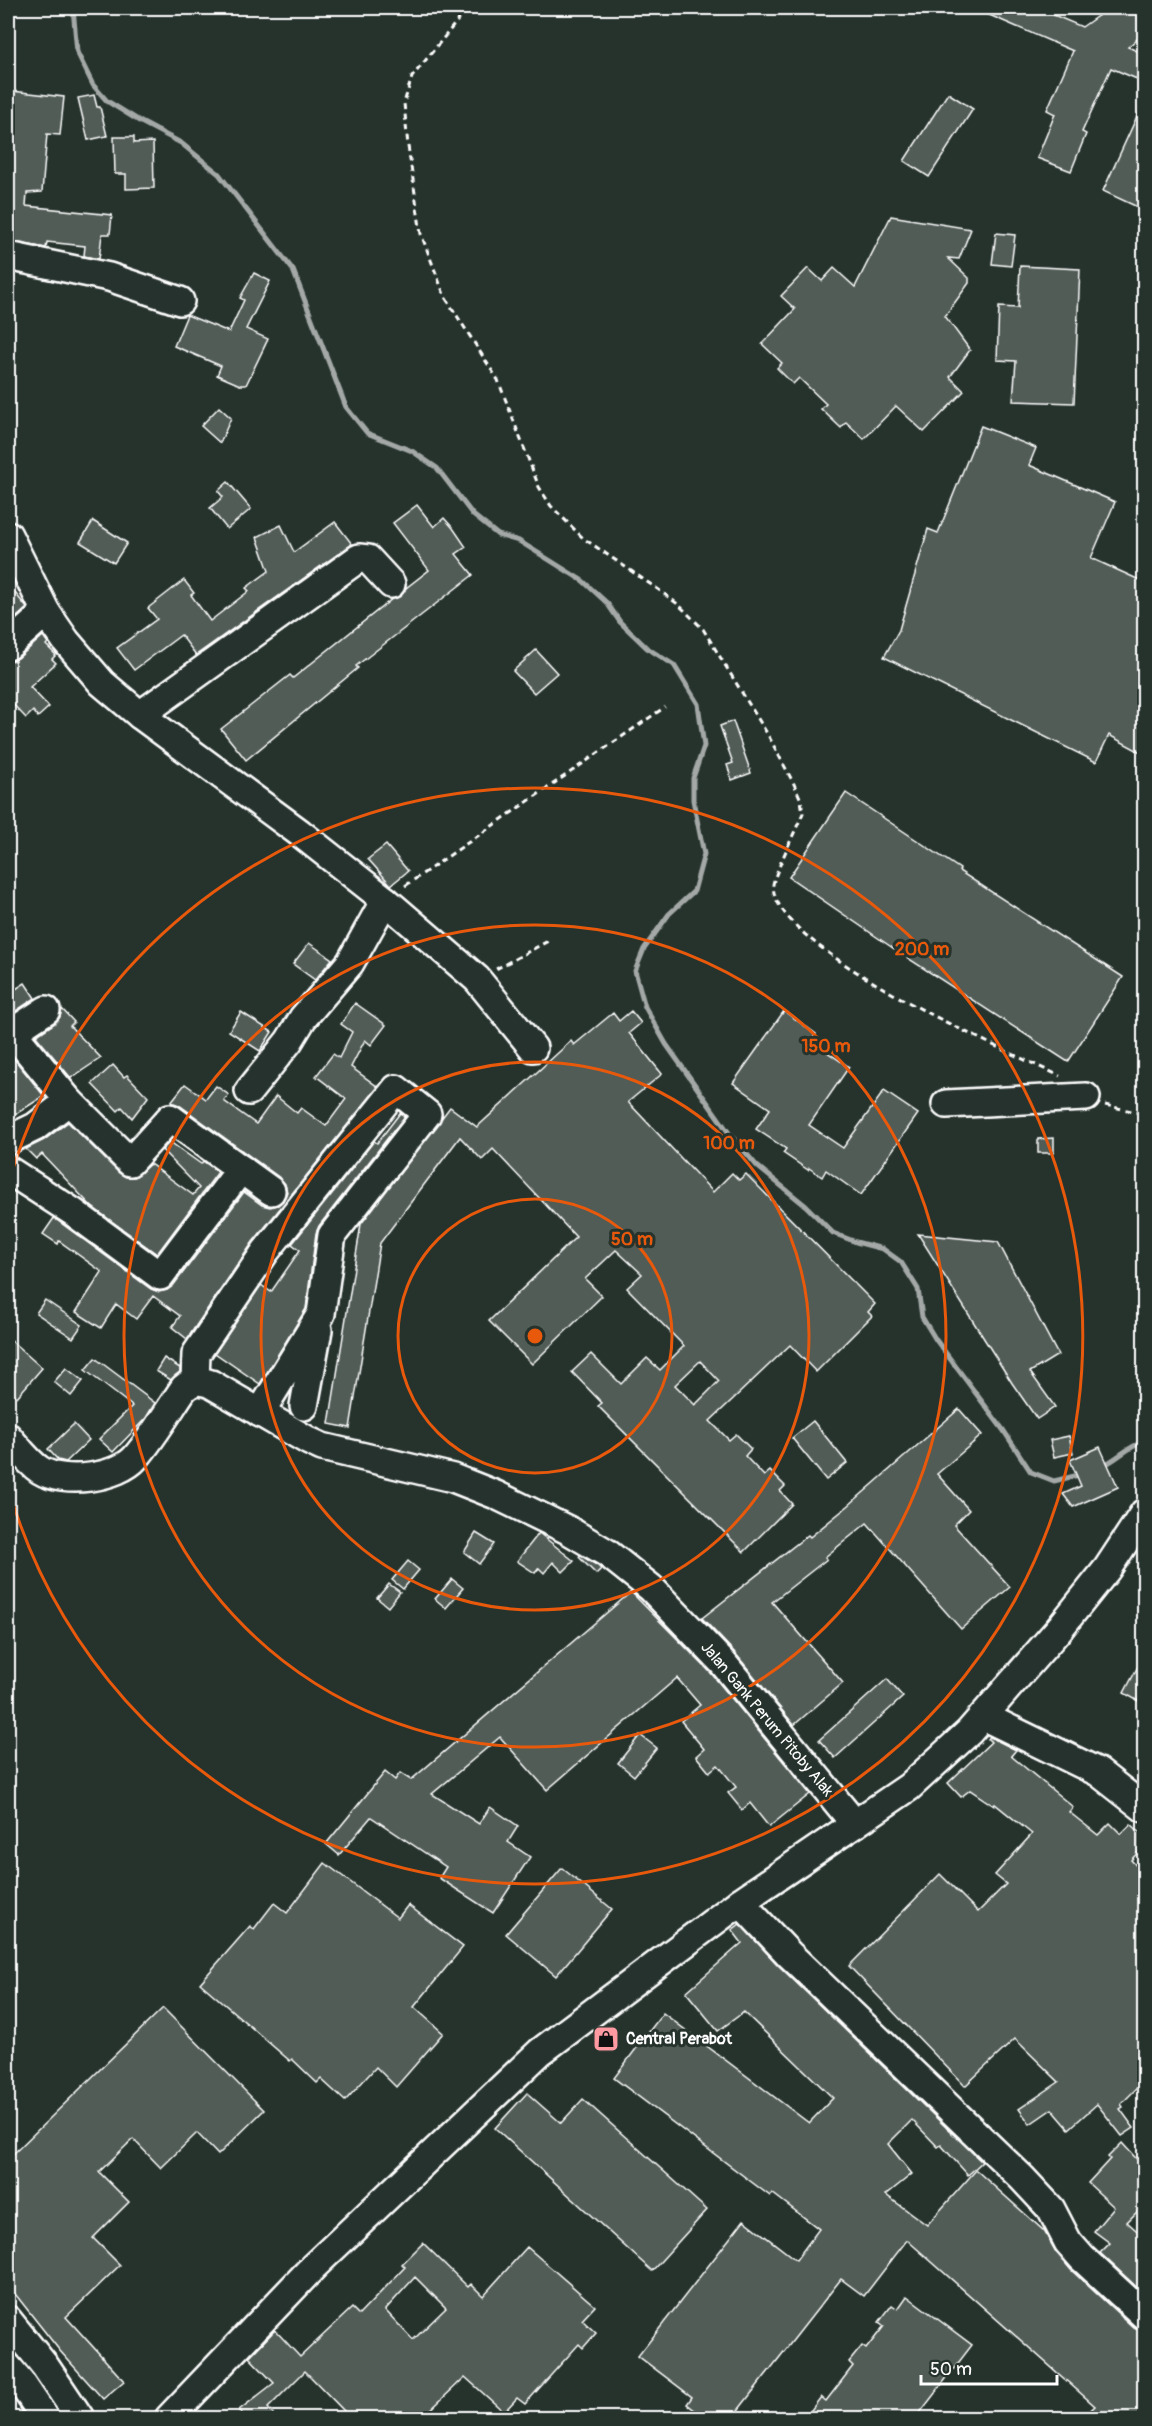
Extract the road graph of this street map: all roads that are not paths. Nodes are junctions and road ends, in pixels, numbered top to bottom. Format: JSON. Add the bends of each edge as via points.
{"nodes":[{"id":1,"x":8,"y":256,"type":"edge"},
{"id":2,"x":180,"y":301,"type":"dead end"},
{"id":3,"x":8,"y":540,"type":"edge"},
{"id":4,"x":391,"y":584,"type":"dead end"},
{"id":5,"x":46,"y":612,"type":"junction"},
{"id":6,"x":8,"y":646,"type":"edge"},
{"id":7,"x":140,"y":715,"type":"junction"},
{"id":8,"x":385,"y":900,"type":"junction"},
{"id":9,"x":46,"y":1010,"type":"dead end"},
{"id":10,"x":10,"y":1034,"type":"edge"},
{"id":11,"x":533,"y":1048,"type":"dead end"},
{"id":12,"x":249,"y":1091,"type":"dead end"},
{"id":13,"x":1086,"y":1097,"type":"road end"},
{"id":14,"x":69,"y":1101,"type":"junction"},
{"id":15,"x":946,"y":1104,"type":"dead end"},
{"id":16,"x":8,"y":1140,"type":"edge"},
{"id":17,"x":241,"y":1169,"type":"junction"},
{"id":18,"x":8,"y":1170,"type":"edge"},
{"id":19,"x":271,"y":1191,"type":"dead end"},
{"id":20,"x":295,"y":1215,"type":"junction"},
{"id":21,"x":331,"y":1247,"type":"junction"},
{"id":22,"x":321,"y":1314,"type":"junction"},
{"id":23,"x":195,"y":1381,"type":"junction"},
{"id":24,"x":304,"y":1406,"type":"dead end"},
{"id":25,"x":260,"y":1413,"type":"junction"},
{"id":26,"x":8,"y":1437,"type":"edge"},
{"id":27,"x":1144,"y":1513,"type":"edge"},
{"id":28,"x":983,"y":1716,"type":"junction"},
{"id":29,"x":1144,"y":1808,"type":"edge"},
{"id":30,"x":855,"y":1824,"type":"junction"},
{"id":31,"x":740,"y":1902,"type":"junction"},
{"id":32,"x":1144,"y":2314,"type":"edge"},
{"id":33,"x":8,"y":2320,"type":"edge"},
{"id":34,"x":12,"y":2380,"type":"edge"},
{"id":35,"x":45,"y":2418,"type":"edge"},
{"id":36,"x":80,"y":2418,"type":"edge"},
{"id":37,"x":169,"y":2418,"type":"edge"}],
"edges":[{"from":1,"to":2,"type":"street","via":[[110,277]]},
{"from":3,"to":5,"type":"street"},
{"from":4,"to":7,"type":"street","via":[[368,559],[359,558]]},
{"from":5,"to":6,"type":"street"},
{"from":5,"to":7,"type":"street","via":[[84,664]]},
{"from":7,"to":8,"type":"street"},
{"from":8,"to":11,"type":"street","via":[[477,979]]},
{"from":8,"to":12,"type":"street","via":[[350,963]]},
{"from":9,"to":10,"type":"street"},
{"from":10,"to":14,"type":"street"},
{"from":13,"to":15,"type":"street"},
{"from":14,"to":16,"type":"street","via":[[35,1127]]},
{"from":14,"to":17,"type":"street","via":[[130,1162],[170,1118]]},
{"from":17,"to":18,"type":"street","via":[[159,1276]]},
{"from":17,"to":19,"type":"street"},
{"from":20,"to":21,"type":"street"},
{"from":20,"to":21,"type":"street","via":[[396,1089],[427,1114],[333,1235]]},
{"from":20,"to":23,"type":"street","via":[[196,1354]]},
{"from":21,"to":22,"type":"street"},
{"from":22,"to":24,"type":"street"},
{"from":22,"to":25,"type":"street"},
{"from":23,"to":25,"type":"street","name":"Jalan Gank Perum Pitoby Alak","via":[[211,1384]]},
{"from":23,"to":26,"type":"street","via":[[184,1388],[135,1458],[94,1477],[73,1478],[42,1472]]},
{"from":25,"to":30,"type":"street","name":"Jalan Gank Perum Pitoby Alak","via":[[322,1447],[453,1478],[568,1530],[607,1553],[651,1588],[738,1679]]},
{"from":27,"to":28,"type":"street","via":[[1107,1569]]},
{"from":28,"to":29,"type":"street","via":[[1098,1772]]},
{"from":28,"to":30,"type":"street","via":[[909,1787]]},
{"from":30,"to":31,"type":"street"},
{"from":31,"to":32,"type":"street","via":[[1022,2178],[1051,2209],[1068,2242]]},
{"from":31,"to":37,"type":"street","via":[[540,2052],[314,2266]]},
{"from":33,"to":36,"type":"street"},
{"from":34,"to":35,"type":"street"}]}
